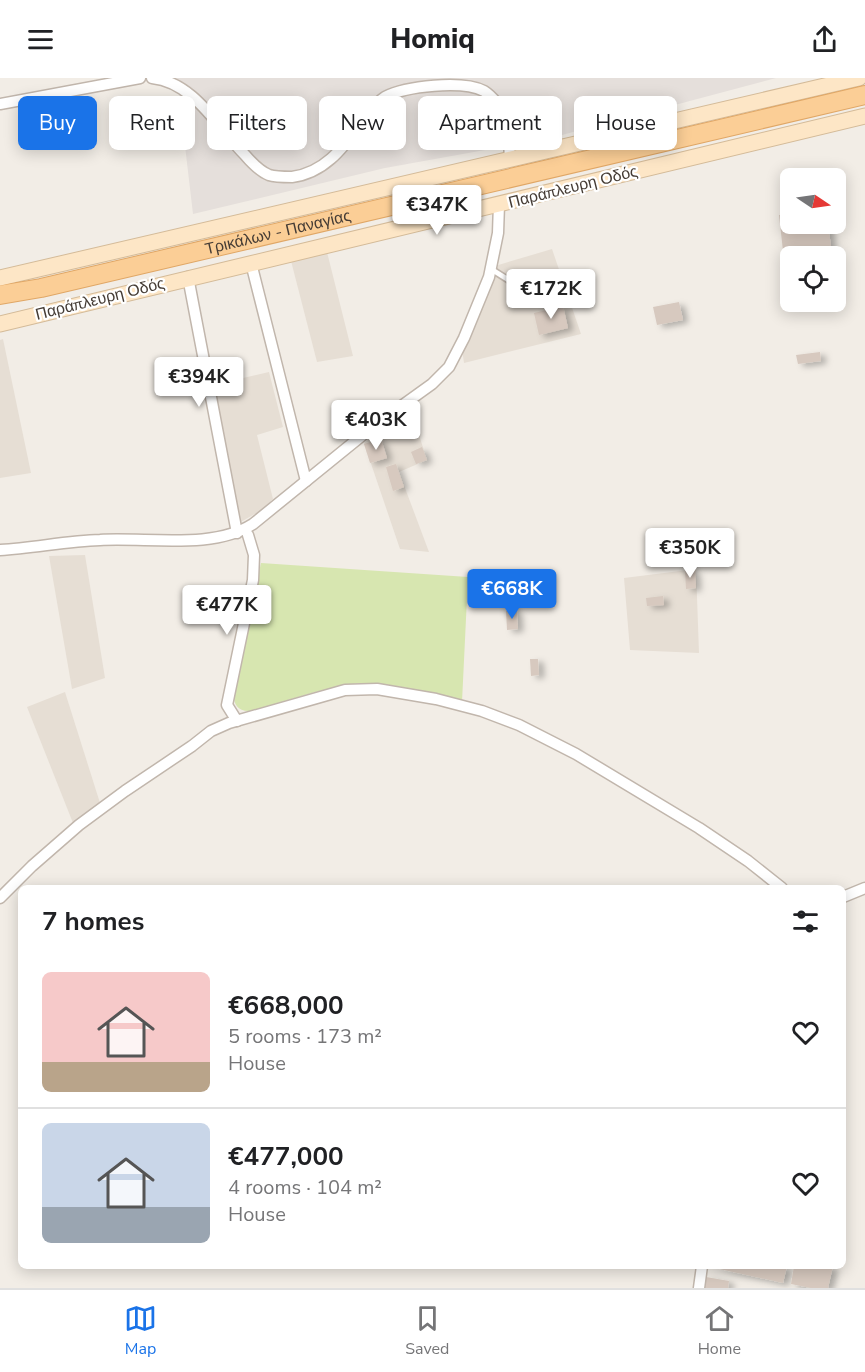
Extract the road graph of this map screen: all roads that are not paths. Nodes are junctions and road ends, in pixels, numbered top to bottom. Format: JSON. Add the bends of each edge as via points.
{"nodes":[{"id":1,"x":140,"y":78,"type":"edge"},
{"id":2,"x":152,"y":78,"type":"edge"},
{"id":3,"x":859,"y":78,"type":"edge"},
{"id":4,"x":865,"y":95,"type":"edge"},
{"id":5,"x":0,"y":104,"type":"edge"},
{"id":6,"x":865,"y":116,"type":"edge"},
{"id":7,"x":510,"y":160,"type":"junction"},
{"id":8,"x":500,"y":204,"type":"junction"},
{"id":9,"x":251,"y":263,"type":"junction"},
{"id":10,"x":492,"y":269,"type":"junction"},
{"id":11,"x":188,"y":277,"type":"junction"},
{"id":12,"x":0,"y":278,"type":"edge"},
{"id":13,"x":41,"y":288,"type":"junction"},
{"id":14,"x":0,"y":295,"type":"edge"},
{"id":15,"x":542,"y":301,"type":"dead end"},
{"id":16,"x":0,"y":305,"type":"edge"},
{"id":17,"x":0,"y":324,"type":"edge"},
{"id":18,"x":306,"y":481,"type":"junction"},
{"id":19,"x":237,"y":533,"type":"junction"},
{"id":20,"x":249,"y":535,"type":"dead end"},
{"id":21,"x":0,"y":550,"type":"edge"},
{"id":22,"x":227,"y":705,"type":"junction"},
{"id":23,"x":237,"y":721,"type":"junction"},
{"id":24,"x":219,"y":726,"type":"junction"},
{"id":25,"x":778,"y":885,"type":"edge"},
{"id":26,"x":865,"y":888,"type":"edge"},
{"id":27,"x":846,"y":896,"type":"edge"},
{"id":28,"x":0,"y":898,"type":"edge"},
{"id":29,"x":702,"y":1269,"type":"edge"},
{"id":30,"x":699,"y":1288,"type":"edge"}],
"edges":[{"from":1,"to":5,"type":"street"},
{"from":2,"to":7,"type":"street","via":[[188,93],[255,166],[269,175],[307,175],[325,166],[386,97],[447,85],[484,91],[497,103],[506,119]]},
{"from":3,"to":7,"type":"street"},
{"from":4,"to":13,"type":"main road","name":"Τρικάλων - Παναγίας"},
{"from":6,"to":8,"type":"street","name":"Παράπλευρη Οδός"},
{"from":7,"to":12,"type":"street"},
{"from":8,"to":9,"type":"street","name":"Παράπλευρη Οδός"},
{"from":8,"to":10,"type":"street"},
{"from":9,"to":11,"type":"street","name":"Παράπλευρη Οδός"},
{"from":9,"to":18,"type":"street"},
{"from":10,"to":15,"type":"lane"},
{"from":10,"to":18,"type":"street","via":[[464,338],[444,374]]},
{"from":11,"to":17,"type":"street","name":"Παράπλευρη Οδός"},
{"from":11,"to":19,"type":"street"},
{"from":13,"to":14,"type":"main road","name":"Τρικάλων - Παναγίας"},
{"from":13,"to":16,"type":"main road","name":"Τρικάλων - Παναγίας"},
{"from":18,"to":19,"type":"street"},
{"from":19,"to":21,"type":"street","via":[[199,539],[98,540]]},
{"from":20,"to":22,"type":"street","via":[[254,555],[253,580]]},
{"from":22,"to":23,"type":"street"},
{"from":22,"to":24,"type":"street"},
{"from":23,"to":24,"type":"street"},
{"from":23,"to":25,"type":"street","via":[[345,690],[365,688],[482,711],[576,754],[699,828]]},
{"from":24,"to":28,"type":"street","via":[[79,825]]},
{"from":26,"to":27,"type":"street"},
{"from":29,"to":30,"type":"street"}]}
